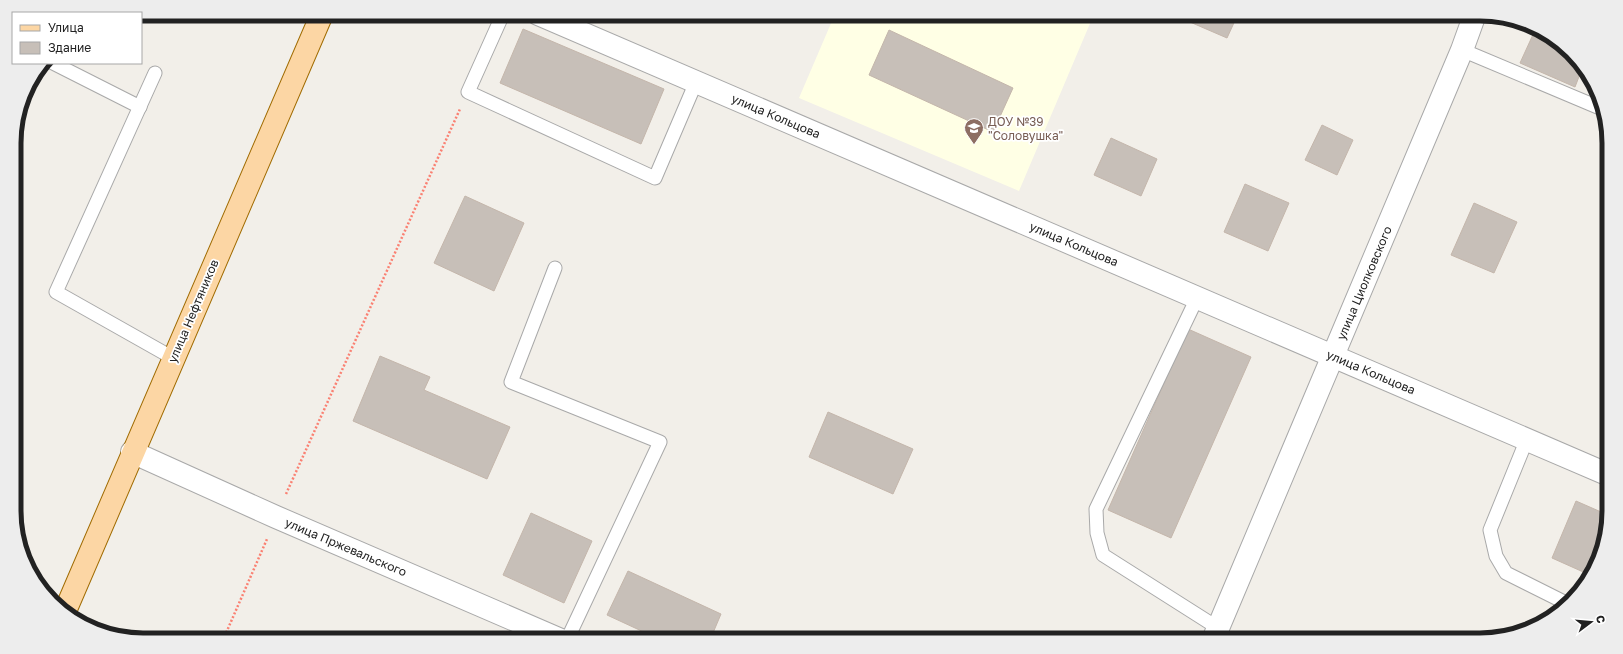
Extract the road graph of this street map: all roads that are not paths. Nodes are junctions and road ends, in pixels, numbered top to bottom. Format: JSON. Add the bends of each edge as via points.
{"nodes":[{"id":1,"x":319,"y":21,"type":"edge"},
{"id":2,"x":500,"y":21,"type":"edge"},
{"id":3,"x":554,"y":21,"type":"edge"},
{"id":4,"x":1472,"y":21,"type":"edge"},
{"id":5,"x":1462,"y":50,"type":"junction"},
{"id":6,"x":55,"y":64,"type":"edge"},
{"id":7,"x":155,"y":73,"type":"dead end"},
{"id":8,"x":696,"y":82,"type":"junction"},
{"id":9,"x":1596,"y":106,"type":"edge"},
{"id":10,"x":140,"y":107,"type":"junction"},
{"id":11,"x":555,"y":268,"type":"dead end"},
{"id":12,"x":1197,"y":298,"type":"junction"},
{"id":13,"x":1333,"y":356,"type":"junction"},
{"id":14,"x":173,"y":358,"type":"junction"},
{"id":15,"x":1527,"y":439,"type":"junction"},
{"id":16,"x":132,"y":452,"type":"junction"},
{"id":17,"x":1602,"y":471,"type":"edge"},
{"id":18,"x":1562,"y":601,"type":"edge"},
{"id":19,"x":67,"y":606,"type":"edge"},
{"id":20,"x":545,"y":633,"type":"edge"},
{"id":21,"x":570,"y":633,"type":"edge"},
{"id":22,"x":1214,"y":633,"type":"edge"},
{"id":23,"x":1215,"y":633,"type":"edge"}],
"edges":[{"from":1,"to":14,"type":"main road","name":"улица Нефтяников"},
{"from":2,"to":8,"type":"lane","via":[[468,92],[655,178]]},
{"from":3,"to":8,"type":"street","name":"улица Кольцова"},
{"from":4,"to":5,"type":"street","name":"улица Циолковского"},
{"from":5,"to":9,"type":"lane"},
{"from":5,"to":13,"type":"street","name":"улица Циолковского"},
{"from":6,"to":10,"type":"lane"},
{"from":7,"to":10,"type":"lane"},
{"from":8,"to":12,"type":"street","name":"улица Кольцова"},
{"from":10,"to":14,"type":"lane","via":[[56,292]]},
{"from":11,"to":21,"type":"lane","via":[[511,382],[660,442]]},
{"from":12,"to":13,"type":"street","name":"улица Кольцова"},
{"from":12,"to":22,"type":"lane","via":[[1096,509],[1097,533],[1103,555]]},
{"from":13,"to":15,"type":"street","name":"улица Кольцова"},
{"from":13,"to":23,"type":"street","name":"улица Циолковского"},
{"from":14,"to":16,"type":"main road","name":"улица Нефтяников"},
{"from":15,"to":17,"type":"street","name":"улица Кольцова"},
{"from":15,"to":18,"type":"lane","via":[[1490,530],[1496,556],[1506,573]]},
{"from":16,"to":19,"type":"main road","name":"улица Нефтяников"},
{"from":16,"to":20,"type":"street","name":"улица Пржевальского"}]}
